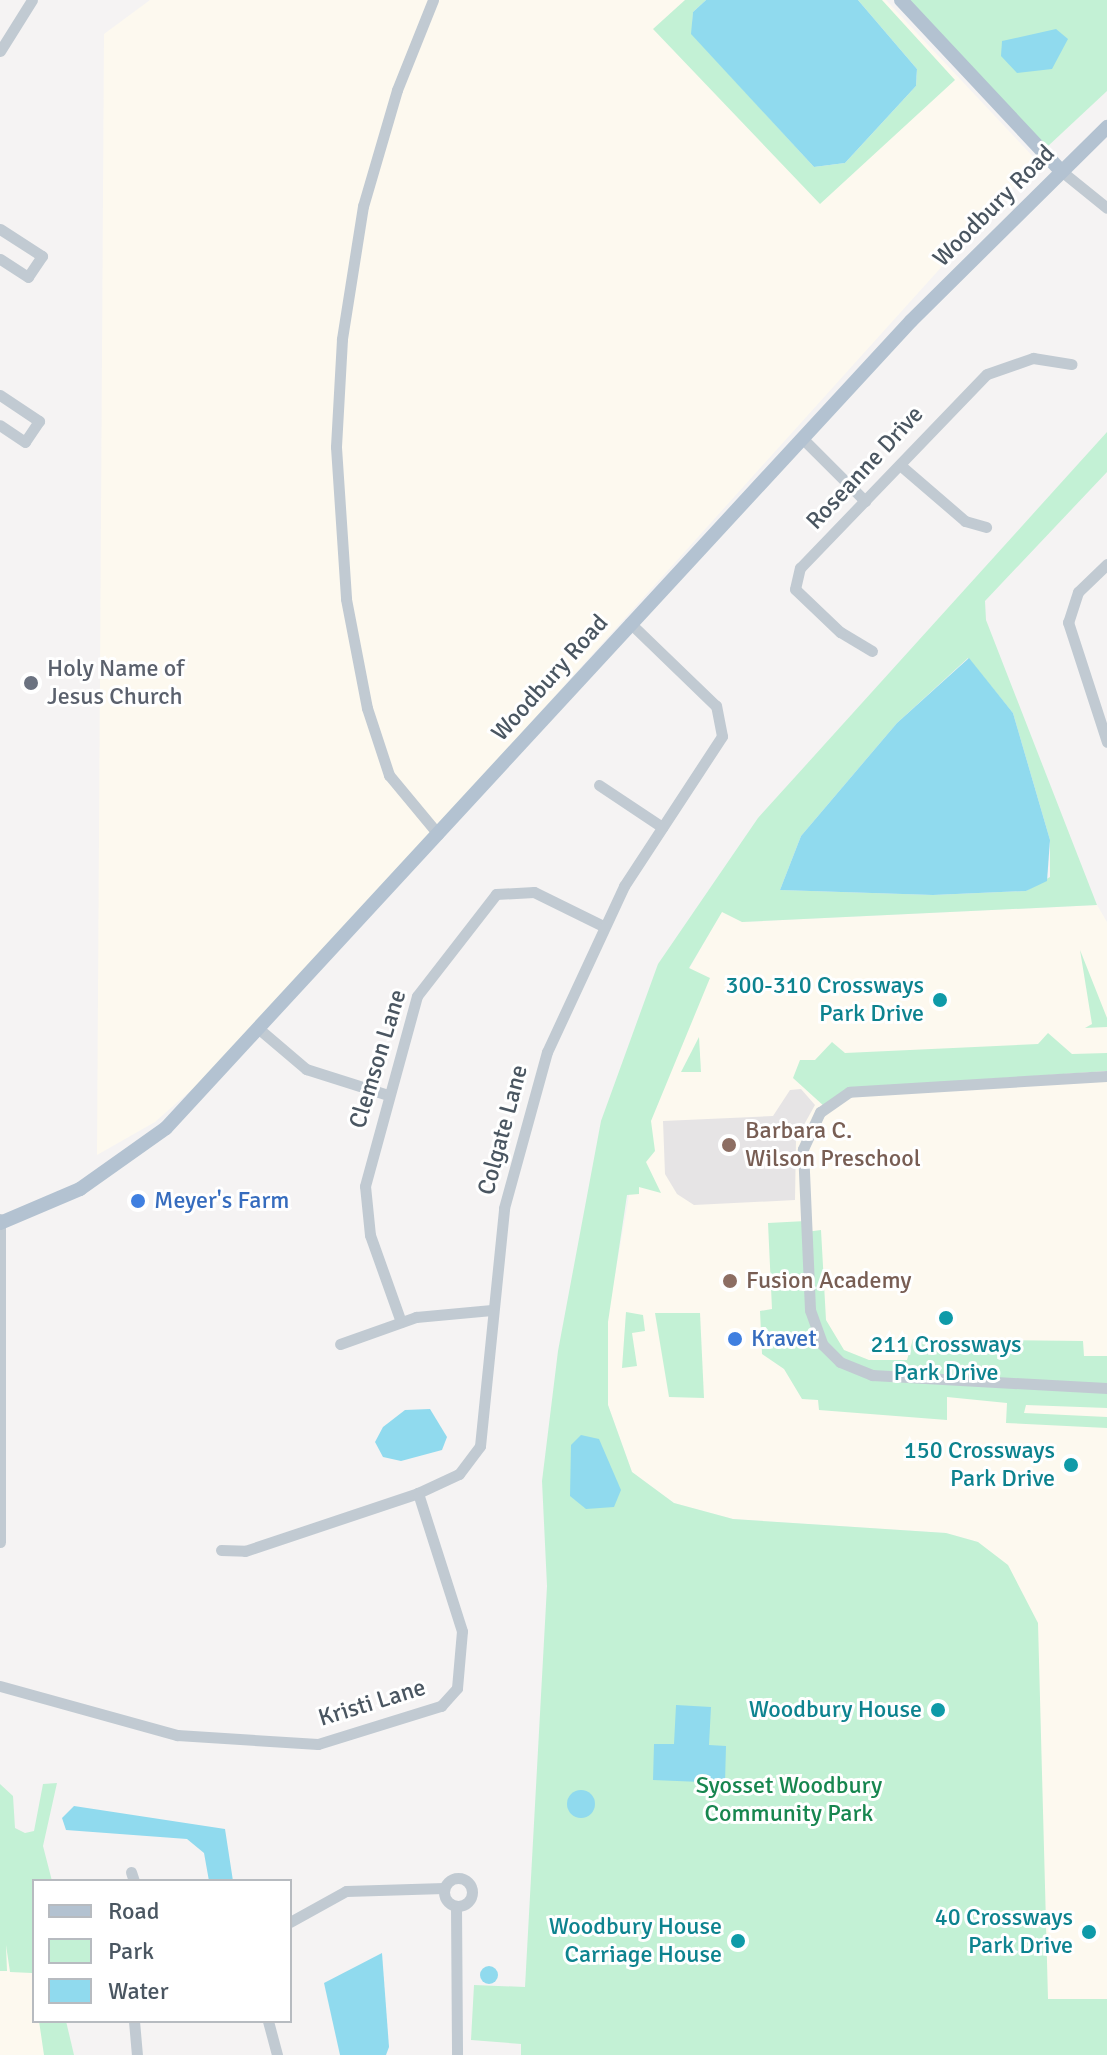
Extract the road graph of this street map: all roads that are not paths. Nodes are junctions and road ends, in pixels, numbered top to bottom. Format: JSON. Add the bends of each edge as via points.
{"nodes":[{"id":1,"x":32,"y":0,"type":"edge"},
{"id":2,"x":433,"y":0,"type":"edge"},
{"id":3,"x":901,"y":0,"type":"edge"},
{"id":4,"x":0,"y":51,"type":"edge"},
{"id":5,"x":1107,"y":127,"type":"edge"},
{"id":6,"x":1060,"y":170,"type":"junction"},
{"id":7,"x":1107,"y":208,"type":"edge"},
{"id":8,"x":0,"y":229,"type":"edge"},
{"id":9,"x":0,"y":259,"type":"edge"},
{"id":10,"x":1072,"y":364,"type":"dead end"},
{"id":11,"x":0,"y":395,"type":"edge"},
{"id":12,"x":0,"y":425,"type":"edge"},
{"id":13,"x":803,"y":439,"type":"junction"},
{"id":14,"x":900,"y":465,"type":"junction"},
{"id":15,"x":865,"y":501,"type":"junction"},
{"id":16,"x":986,"y":527,"type":"dead end"},
{"id":17,"x":1107,"y":564,"type":"edge"},
{"id":18,"x":630,"y":623,"type":"junction"},
{"id":19,"x":872,"y":651,"type":"dead end"},
{"id":20,"x":1107,"y":703,"type":"edge"},
{"id":21,"x":1095,"y":710,"type":"junction"},
{"id":22,"x":1107,"y":742,"type":"edge"},
{"id":23,"x":599,"y":785,"type":"dead end"},
{"id":24,"x":662,"y":827,"type":"junction"},
{"id":25,"x":438,"y":834,"type":"junction"},
{"id":26,"x":603,"y":926,"type":"junction"},
{"id":27,"x":259,"y":1029,"type":"junction"},
{"id":28,"x":1107,"y":1076,"type":"edge"},
{"id":29,"x":388,"y":1095,"type":"junction"},
{"id":30,"x":1,"y":1221,"type":"edge"},
{"id":31,"x":492,"y":1310,"type":"junction"},
{"id":32,"x":401,"y":1322,"type":"junction"},
{"id":33,"x":340,"y":1344,"type":"dead end"},
{"id":34,"x":1107,"y":1388,"type":"edge"},
{"id":35,"x":418,"y":1493,"type":"junction"},
{"id":36,"x":0,"y":1542,"type":"edge"},
{"id":37,"x":221,"y":1550,"type":"dead end"},
{"id":38,"x":0,"y":1686,"type":"edge"},
{"id":39,"x":444,"y":1888,"type":"junction"},
{"id":40,"x":456,"y":1906,"type":"junction"},
{"id":41,"x":292,"y":1921,"type":"edge"},
{"id":42,"x":134,"y":2023,"type":"edge"},
{"id":43,"x":269,"y":2023,"type":"edge"},
{"id":44,"x":137,"y":2055,"type":"edge"},
{"id":45,"x":277,"y":2055,"type":"edge"},
{"id":46,"x":457,"y":2055,"type":"edge"}],
"edges":[{"from":1,"to":4,"type":"street"},
{"from":2,"to":25,"type":"street","via":[[397,90],[363,206],[342,339],[336,447],[346,599],[367,708],[389,775]]},
{"from":3,"to":6,"type":"main road"},
{"from":5,"to":6,"type":"main road","name":"Woodbury Road"},
{"from":6,"to":7,"type":"street"},
{"from":6,"to":13,"type":"main road","name":"Woodbury Road"},
{"from":8,"to":9,"type":"street","via":[[42,256],[28,277]]},
{"from":10,"to":14,"type":"street","name":"Roseanne Drive","via":[[1033,358],[987,374]]},
{"from":11,"to":12,"type":"street","via":[[39,421],[25,442]]},
{"from":13,"to":15,"type":"street"},
{"from":13,"to":18,"type":"main road","name":"Woodbury Road"},
{"from":14,"to":15,"type":"street","name":"Roseanne Drive"},
{"from":14,"to":16,"type":"street","via":[[965,521]]},
{"from":15,"to":19,"type":"street","name":"Roseanne Drive","via":[[794,578],[809,605]]},
{"from":17,"to":21,"type":"street","via":[[1078,592],[1068,622]]},
{"from":18,"to":24,"type":"street","name":"Colgate Lane","via":[[723,717],[708,765]]},
{"from":18,"to":25,"type":"main road","name":"Woodbury Road"},
{"from":20,"to":21,"type":"street"},
{"from":21,"to":22,"type":"street"},
{"from":23,"to":24,"type":"street"},
{"from":24,"to":26,"type":"street","name":"Colgate Lane"},
{"from":25,"to":27,"type":"main road","name":"Woodbury Road"},
{"from":26,"to":29,"type":"street","name":"Clemson Lane","via":[[534,892],[496,894],[417,996]]},
{"from":26,"to":31,"type":"street","name":"Colgate Lane","via":[[527,1113]]},
{"from":27,"to":29,"type":"street","via":[[306,1069]]},
{"from":27,"to":30,"type":"main road","name":"Woodbury Road","via":[[143,1148],[80,1189]]},
{"from":28,"to":34,"type":"street","via":[[849,1092],[813,1121],[803,1178],[810,1310],[823,1345],[840,1362],[872,1375]]},
{"from":29,"to":32,"type":"street","name":"Clemson Lane","via":[[365,1211]]},
{"from":30,"to":36,"type":"street"},
{"from":31,"to":32,"type":"street"},
{"from":31,"to":35,"type":"street","name":"Colgate Lane","via":[[480,1446],[459,1474]]},
{"from":32,"to":33,"type":"street"},
{"from":35,"to":37,"type":"street","name":"Colgate Lane","via":[[245,1551]]},
{"from":35,"to":38,"type":"street","name":"Kristi Lane","via":[[462,1631],[457,1688],[441,1706],[318,1744],[177,1735]]},
{"from":39,"to":40,"type":"street"},
{"from":39,"to":40,"type":"street","via":[[453,1878],[470,1884],[472,1897]]},
{"from":39,"to":41,"type":"street","via":[[346,1891]]},
{"from":40,"to":46,"type":"street"},
{"from":42,"to":44,"type":"street"},
{"from":43,"to":45,"type":"street"}]}
